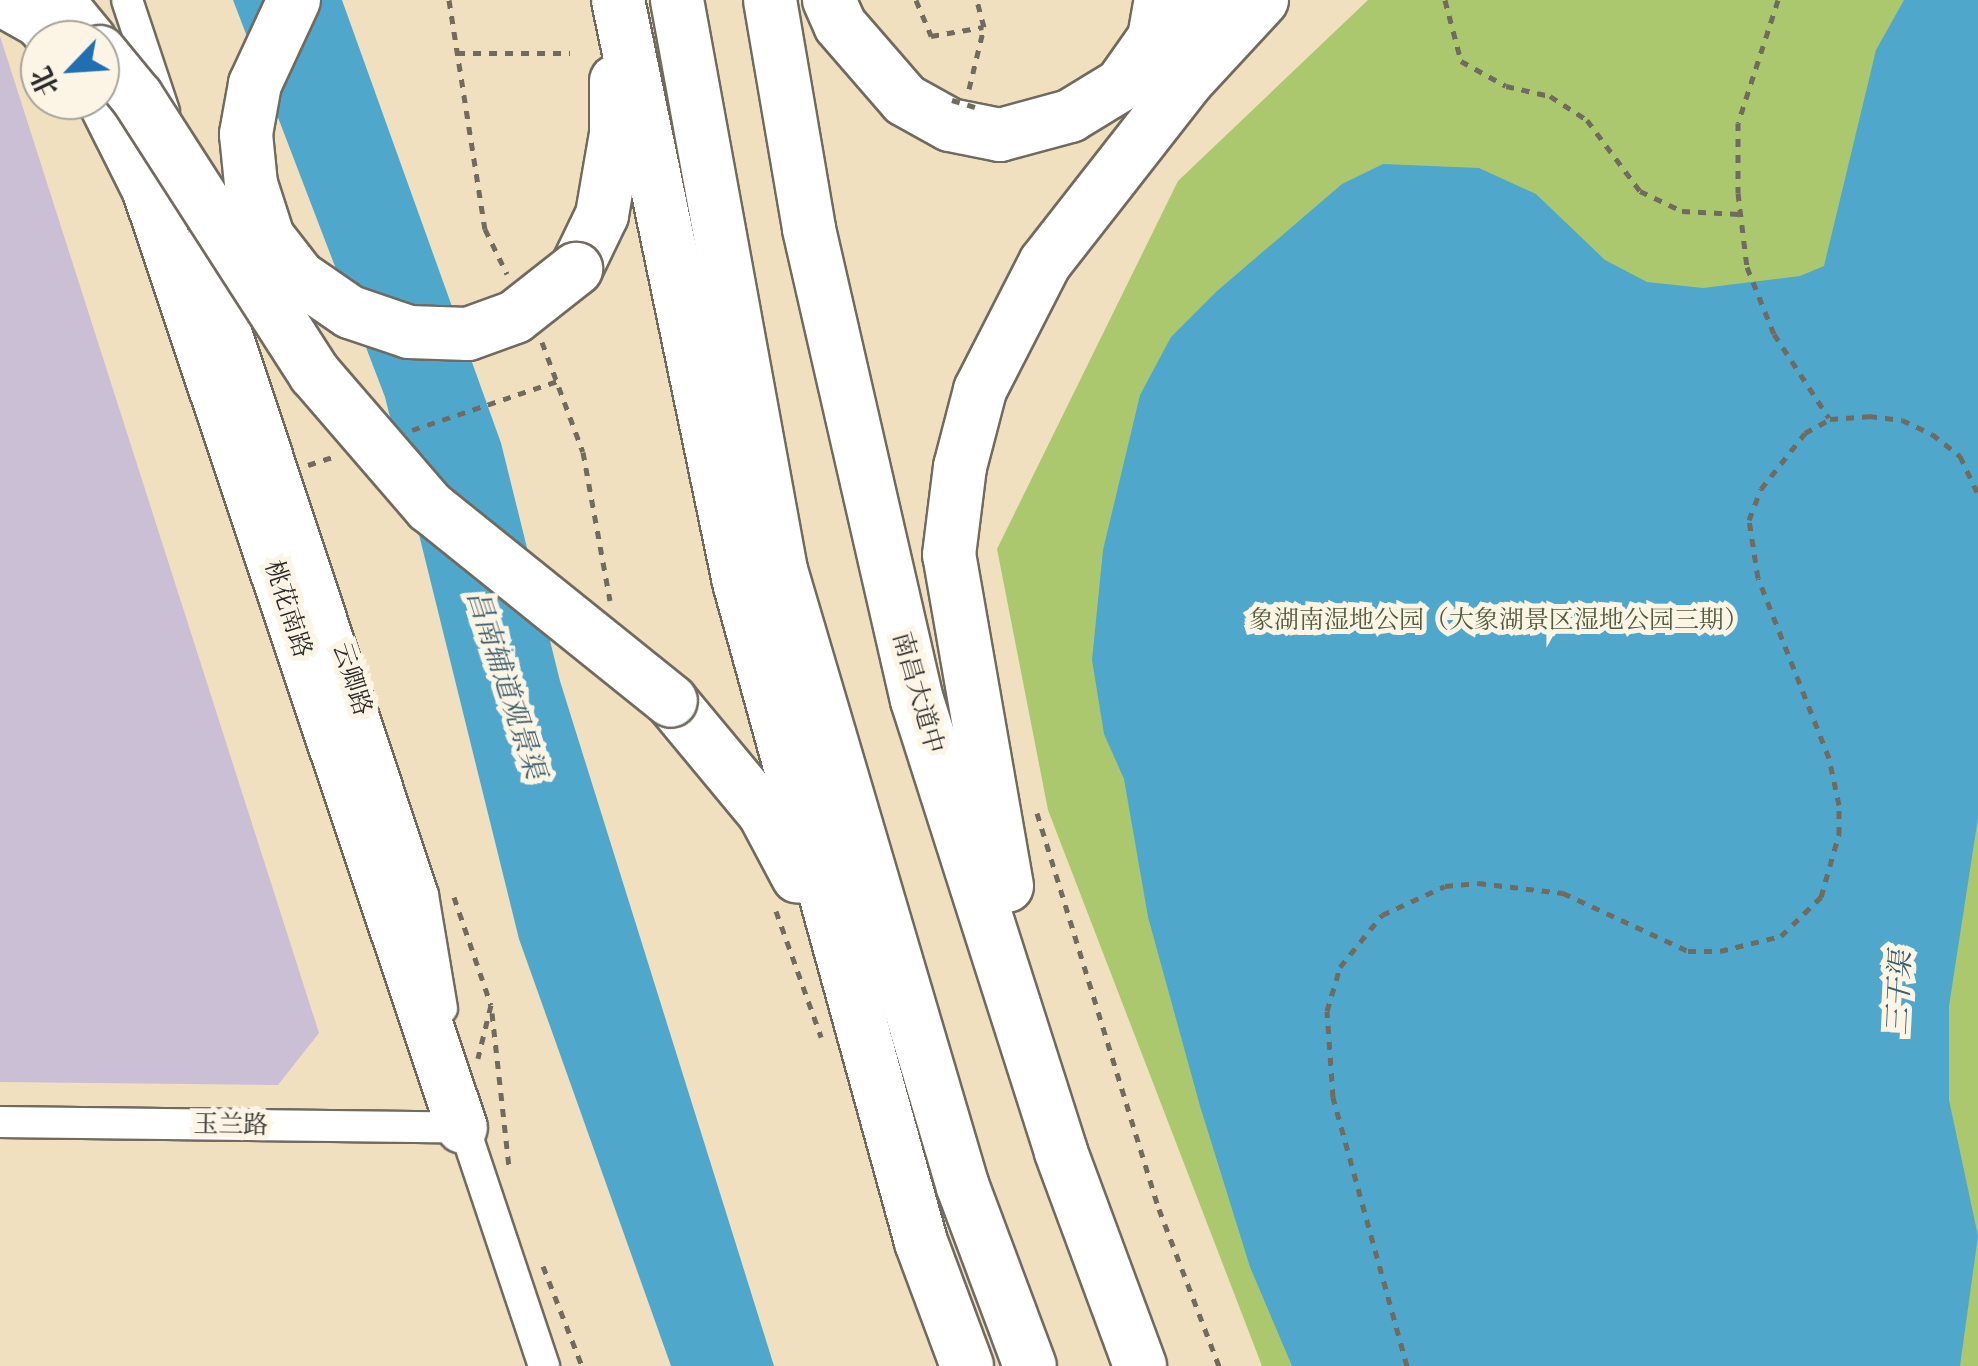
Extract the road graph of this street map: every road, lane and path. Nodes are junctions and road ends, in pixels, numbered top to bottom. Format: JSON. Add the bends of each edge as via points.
{"nodes":[{"id":1,"x":0,"y":0,"type":"edge"},
{"id":2,"x":57,"y":0,"type":"edge"},
{"id":3,"x":127,"y":0,"type":"edge"},
{"id":4,"x":294,"y":0,"type":"edge"},
{"id":5,"x":617,"y":0,"type":"edge"},
{"id":6,"x":677,"y":0,"type":"edge"},
{"id":7,"x":770,"y":0,"type":"edge"},
{"id":8,"x":829,"y":0,"type":"edge"},
{"id":9,"x":916,"y":0,"type":"edge"},
{"id":10,"x":976,"y":0,"type":"edge"},
{"id":11,"x":1161,"y":0,"type":"edge"},
{"id":12,"x":1203,"y":0,"type":"edge"},
{"id":13,"x":1262,"y":0,"type":"edge"},
{"id":14,"x":1445,"y":0,"type":"edge"},
{"id":15,"x":1778,"y":0,"type":"edge"},
{"id":16,"x":35,"y":20,"type":"edge"},
{"id":17,"x":74,"y":20,"type":"edge"},
{"id":18,"x":984,"y":27,"type":"junction"},
{"id":19,"x":457,"y":53,"type":"dead end"},
{"id":20,"x":570,"y":53,"type":"dead end"},
{"id":21,"x":120,"y":76,"type":"edge"},
{"id":22,"x":952,"y":100,"type":"dead end"},
{"id":23,"x":978,"y":108,"type":"dead end"},
{"id":24,"x":964,"y":110,"type":"dead end"},
{"id":25,"x":112,"y":120,"type":"edge"},
{"id":26,"x":1740,"y":214,"type":"junction"},
{"id":27,"x":1045,"y":263,"type":"junction"},
{"id":28,"x":558,"y":381,"type":"dead end"},
{"id":29,"x":1830,"y":419,"type":"junction"},
{"id":30,"x":406,"y":432,"type":"dead end"},
{"id":31,"x":350,"y":451,"type":"dead end"},
{"id":32,"x":305,"y":466,"type":"dead end"},
{"id":33,"x":1978,"y":494,"type":"edge"},
{"id":34,"x":1034,"y":805,"type":"dead end"},
{"id":35,"x":491,"y":1005,"type":"dead end"},
{"id":36,"x":0,"y":1122,"type":"edge"},
{"id":37,"x":462,"y":1128,"type":"junction"},
{"id":38,"x":1061,"y":1152,"type":"junction"},
{"id":39,"x":511,"y":1184,"type":"dead end"},
{"id":40,"x":921,"y":1242,"type":"junction"},
{"id":41,"x":539,"y":1257,"type":"dead end"},
{"id":42,"x":544,"y":1366,"type":"edge"},
{"id":43,"x":582,"y":1366,"type":"edge"},
{"id":44,"x":967,"y":1366,"type":"edge"},
{"id":45,"x":1030,"y":1366,"type":"edge"},
{"id":46,"x":1140,"y":1366,"type":"edge"},
{"id":47,"x":1219,"y":1366,"type":"edge"},
{"id":48,"x":1407,"y":1366,"type":"edge"}],
"edges":[{"from":1,"to":16,"type":"main road"},
{"from":2,"to":17,"type":"highway"},
{"from":3,"to":37,"type":"street","name":"云卿路","via":[[423,895]]},
{"from":4,"to":5,"type":"highway","bridge":true,"via":[[255,84],[246,134],[251,184],[268,237],[299,277],[350,312],[409,332],[468,334],[516,317],[576,269],[602,215],[616,134]]},
{"from":5,"to":40,"type":"highway","via":[[739,582]]},
{"from":6,"to":45,"type":"highway","via":[[781,570],[963,1187]]},
{"from":7,"to":38,"type":"highway","name":"南昌大道中","via":[[813,248],[917,700]]},
{"from":8,"to":11,"type":"highway","via":[[840,25],[905,100],[950,125],[1000,134],[1070,116],[1121,85],[1154,38]]},
{"from":9,"to":18,"type":"path","via":[[931,36]]},
{"from":10,"to":18,"type":"path"},
{"from":12,"to":27,"type":"highway"},
{"from":13,"to":27,"type":"highway","via":[[1188,80]]},
{"from":14,"to":26,"type":"path","via":[[1461,60],[1506,86],[1550,96],[1587,120],[1640,191],[1682,211]]},
{"from":15,"to":26,"type":"path","via":[[1738,123]]},
{"from":18,"to":24,"type":"path"},
{"from":19,"to":20,"type":"path"},
{"from":21,"to":40,"type":"highway","bridge":true,"via":[[314,374],[430,507],[671,701],[764,812],[819,916]]},
{"from":22,"to":23,"type":"path","bridge":true},
{"from":25,"to":37,"type":"main road","name":"桃花南路","via":[[148,191]]},
{"from":26,"to":29,"type":"path","via":[[1747,267],[1774,334]]},
{"from":27,"to":38,"type":"highway","via":[[980,390],[960,466],[949,555],[969,702]]},
{"from":28,"to":30,"type":"path"},
{"from":29,"to":33,"type":"path","via":[[1902,420],[1932,434],[1960,456]]},
{"from":29,"to":48,"type":"path","via":[[1782,455],[1749,520],[1758,578],[1829,758],[1839,805],[1821,897],[1781,936],[1720,951],[1688,950],[1563,894],[1515,884],[1445,886],[1382,915],[1340,967],[1327,1011],[1333,1096]]},
{"from":31,"to":32,"type":"path"},
{"from":34,"to":47,"type":"path","via":[[1159,1209]]},
{"from":35,"to":39,"type":"path"},
{"from":36,"to":37,"type":"street","name":"玉兰路"},
{"from":37,"to":42,"type":"street","name":"云卿路"},
{"from":38,"to":46,"type":"highway","name":"南昌大道中"},
{"from":40,"to":44,"type":"highway"},
{"from":41,"to":43,"type":"path"}]}
